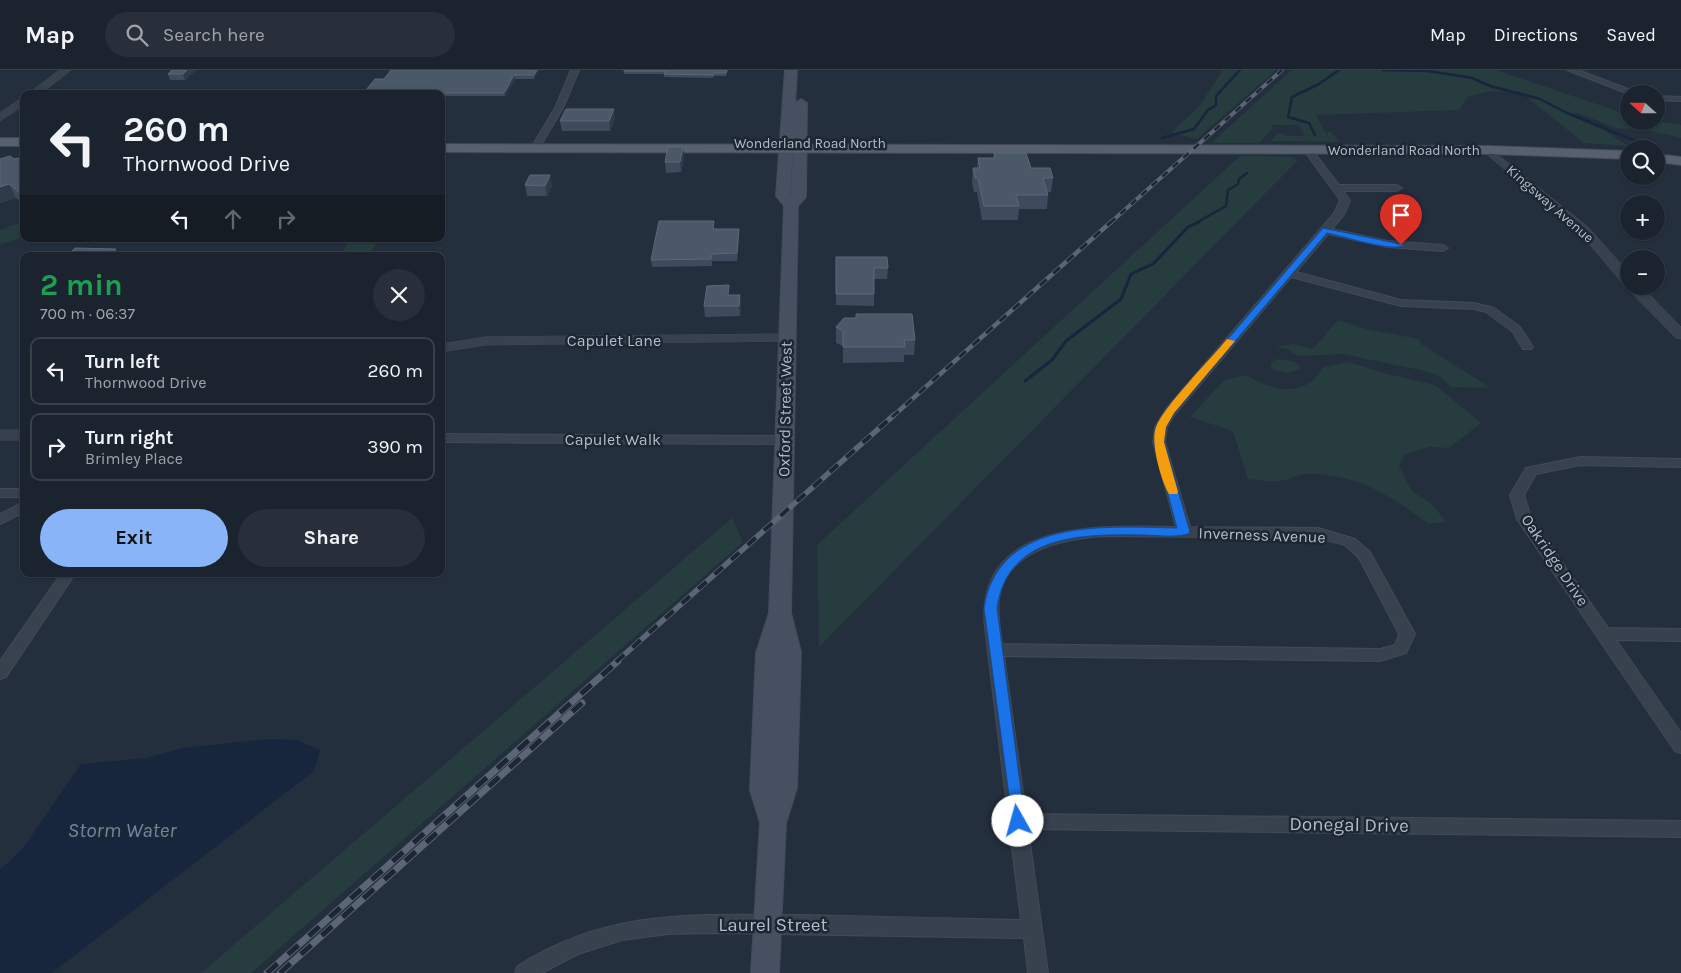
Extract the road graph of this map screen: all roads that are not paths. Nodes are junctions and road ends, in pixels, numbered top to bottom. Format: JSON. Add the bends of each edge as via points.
{"nodes":[{"id":1,"x":66,"y":70,"type":"edge"},
{"id":2,"x":575,"y":70,"type":"edge"},
{"id":3,"x":791,"y":70,"type":"edge"},
{"id":4,"x":802,"y":70,"type":"edge"},
{"id":5,"x":1571,"y":70,"type":"edge"},
{"id":6,"x":1620,"y":88,"type":"edge"},
{"id":7,"x":38,"y":90,"type":"edge"},
{"id":8,"x":1665,"y":98,"type":"edge"},
{"id":9,"x":1681,"y":99,"type":"edge"},
{"id":10,"x":20,"y":103,"type":"edge"},
{"id":11,"x":0,"y":118,"type":"edge"},
{"id":12,"x":0,"y":142,"type":"edge"},
{"id":13,"x":20,"y":142,"type":"edge"},
{"id":14,"x":445,"y":142,"type":"edge"},
{"id":15,"x":537,"y":145,"type":"junction"},
{"id":16,"x":800,"y":146,"type":"junction"},
{"id":17,"x":785,"y":147,"type":"junction"},
{"id":18,"x":0,"y":148,"type":"edge"},
{"id":19,"x":20,"y":148,"type":"edge"},
{"id":20,"x":445,"y":148,"type":"edge"},
{"id":21,"x":1307,"y":149,"type":"junction"},
{"id":22,"x":1488,"y":150,"type":"junction"},
{"id":23,"x":1620,"y":155,"type":"edge"},
{"id":24,"x":1665,"y":159,"type":"edge"},
{"id":25,"x":1681,"y":161,"type":"edge"},
{"id":26,"x":1336,"y":188,"type":"junction"},
{"id":27,"x":1397,"y":188,"type":"dead end"},
{"id":28,"x":791,"y":205,"type":"junction"},
{"id":29,"x":1326,"y":230,"type":"junction"},
{"id":30,"x":1443,"y":248,"type":"dead end"},
{"id":31,"x":1620,"y":272,"type":"edge"},
{"id":32,"x":1289,"y":273,"type":"junction"},
{"id":33,"x":1642,"y":295,"type":"edge"},
{"id":34,"x":1681,"y":335,"type":"edge"},
{"id":35,"x":787,"y":338,"type":"junction"},
{"id":36,"x":445,"y":347,"type":"edge"},
{"id":37,"x":1527,"y":347,"type":"dead end"},
{"id":38,"x":0,"y":435,"type":"edge"},
{"id":39,"x":20,"y":435,"type":"edge"},
{"id":40,"x":445,"y":438,"type":"edge"},
{"id":41,"x":785,"y":440,"type":"junction"},
{"id":42,"x":1681,"y":463,"type":"edge"},
{"id":43,"x":0,"y":492,"type":"edge"},
{"id":44,"x":20,"y":493,"type":"edge"},
{"id":45,"x":20,"y":508,"type":"edge"},
{"id":46,"x":0,"y":520,"type":"edge"},
{"id":47,"x":1184,"y":532,"type":"junction"},
{"id":48,"x":66,"y":577,"type":"edge"},
{"id":49,"x":1605,"y":634,"type":"junction"},
{"id":50,"x":1681,"y":635,"type":"edge"},
{"id":51,"x":995,"y":650,"type":"junction"},
{"id":52,"x":7,"y":652,"type":"edge"},
{"id":53,"x":0,"y":673,"type":"edge"},
{"id":54,"x":1681,"y":746,"type":"edge"},
{"id":55,"x":1018,"y":821,"type":"junction"},
{"id":56,"x":1681,"y":829,"type":"edge"},
{"id":57,"x":767,"y":924,"type":"junction"},
{"id":58,"x":1032,"y":929,"type":"junction"},
{"id":59,"x":525,"y":973,"type":"edge"},
{"id":60,"x":765,"y":973,"type":"edge"},
{"id":61,"x":1038,"y":973,"type":"edge"}],
"edges":[{"from":1,"to":7,"type":"street"},
{"from":2,"to":15,"type":"street","via":[[559,108]]},
{"from":3,"to":17,"type":"main road","name":"Oxford Street West"},
{"from":4,"to":16,"type":"main road","name":"Oxford Street West"},
{"from":5,"to":6,"type":"street"},
{"from":8,"to":9,"type":"street"},
{"from":10,"to":11,"type":"street"},
{"from":12,"to":13,"type":"main road"},
{"from":14,"to":15,"type":"main road","name":"Wonderland Road North"},
{"from":15,"to":17,"type":"main road","name":"Wonderland Road North"},
{"from":15,"to":20,"type":"main road","name":"Wonderland Road North"},
{"from":16,"to":17,"type":"main road","name":"Wonderland Road North"},
{"from":16,"to":21,"type":"main road","name":"Wonderland Road North"},
{"from":16,"to":28,"type":"main road","name":"Oxford Street West","via":[[799,197]]},
{"from":17,"to":28,"type":"main road","name":"Oxford Street West","via":[[783,196]]},
{"from":18,"to":19,"type":"main road"},
{"from":21,"to":22,"type":"main road","name":"Wonderland Road North"},
{"from":21,"to":26,"type":"street"},
{"from":22,"to":23,"type":"main road","name":"Wonderland Road North"},
{"from":22,"to":31,"type":"street","name":"Kingsway Avenue","via":[[1584,230]]},
{"from":24,"to":25,"type":"main road"},
{"from":26,"to":27,"type":"street"},
{"from":26,"to":29,"type":"street","via":[[1345,200],[1340,213]]},
{"from":28,"to":35,"type":"main road","name":"Oxford Street West"},
{"from":29,"to":30,"type":"street","via":[[1387,244]]},
{"from":29,"to":32,"type":"street"},
{"from":32,"to":37,"type":"street","via":[[1401,303],[1474,306],[1490,310],[1516,329]]},
{"from":32,"to":47,"type":"street","via":[[1170,412],[1161,427],[1159,442]]},
{"from":33,"to":34,"type":"street"},
{"from":35,"to":36,"type":"street","name":"Capulet Lane","via":[[485,341]]},
{"from":35,"to":41,"type":"main road","name":"Oxford Street West"},
{"from":38,"to":39,"type":"street"},
{"from":40,"to":41,"type":"street","name":"Capulet Walk"},
{"from":41,"to":57,"type":"main road","name":"Oxford Street West","via":[[780,613],[790,652],[784,788],[773,823]]},
{"from":42,"to":49,"type":"street","name":"Oakridge Drive","via":[[1580,461],[1531,471],[1516,495],[1524,519]]},
{"from":43,"to":44,"type":"street"},
{"from":45,"to":46,"type":"street"},
{"from":47,"to":51,"type":"street","name":"Inverness Avenue","via":[[1070,534],[1044,541],[1021,554],[1005,570],[993,591],[991,608]]},
{"from":47,"to":51,"type":"street","name":"Inverness Avenue","via":[[1318,533],[1350,542],[1365,555],[1407,634],[1401,649],[1380,655]]},
{"from":48,"to":52,"type":"street"},
{"from":49,"to":50,"type":"street"},
{"from":49,"to":54,"type":"street","name":"Oakridge Drive"},
{"from":51,"to":55,"type":"street","name":"Inverness Avenue"},
{"from":52,"to":53,"type":"street"},
{"from":55,"to":56,"type":"street","name":"Donegal Drive"},
{"from":55,"to":58,"type":"street","name":"Inverness Avenue"},
{"from":57,"to":58,"type":"street","name":"Laurel Street"},
{"from":57,"to":59,"type":"street","name":"Laurel Street","via":[[623,930],[570,948]]},
{"from":57,"to":60,"type":"main road","name":"Oxford Street West"},
{"from":58,"to":61,"type":"street","name":"Inverness Avenue"}]}
